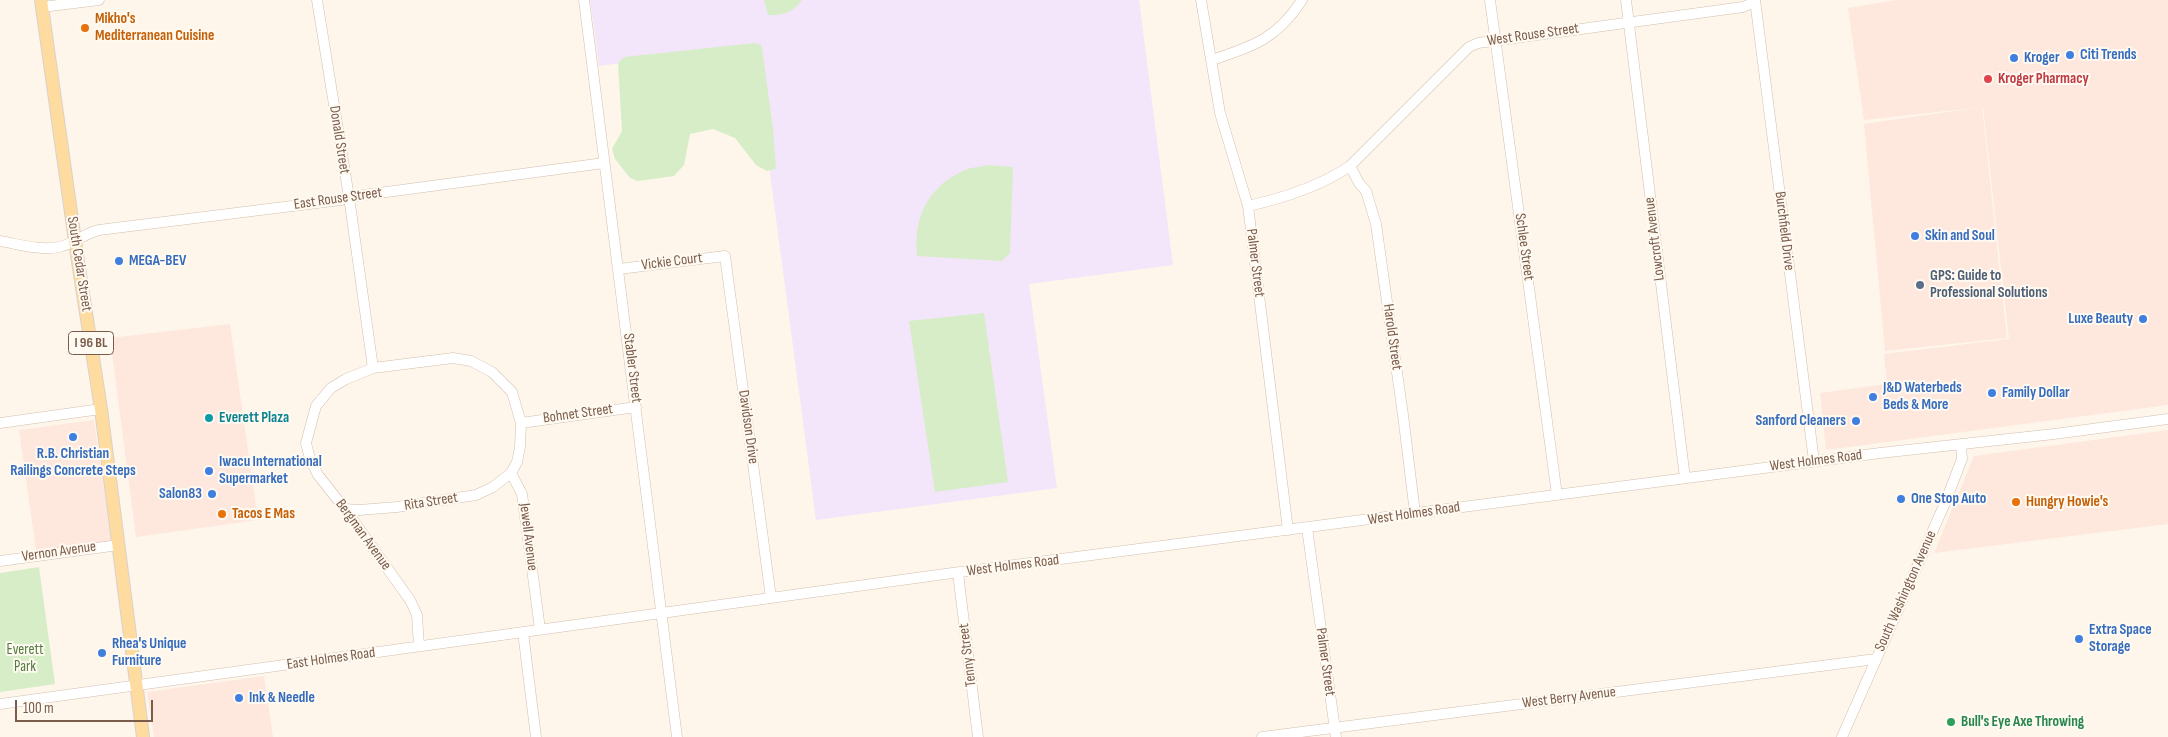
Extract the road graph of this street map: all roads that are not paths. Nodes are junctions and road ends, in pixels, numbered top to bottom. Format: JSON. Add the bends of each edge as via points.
{"nodes":[{"id":1,"x":99,"y":0,"type":"edge"},
{"id":2,"x":317,"y":0,"type":"edge"},
{"id":3,"x":584,"y":0,"type":"edge"},
{"id":4,"x":1201,"y":0,"type":"edge"},
{"id":5,"x":1302,"y":0,"type":"edge"},
{"id":6,"x":1490,"y":0,"type":"edge"},
{"id":7,"x":1626,"y":0,"type":"edge"},
{"id":8,"x":1755,"y":1,"type":"edge"},
{"id":9,"x":41,"y":4,"type":"edge"},
{"id":10,"x":1630,"y":22,"type":"junction"},
{"id":11,"x":1496,"y":40,"type":"junction"},
{"id":12,"x":1212,"y":60,"type":"junction"},
{"id":13,"x":604,"y":163,"type":"junction"},
{"id":14,"x":1350,"y":166,"type":"junction"},
{"id":15,"x":349,"y":197,"type":"junction"},
{"id":16,"x":1248,"y":206,"type":"junction"},
{"id":17,"x":0,"y":241,"type":"edge"},
{"id":18,"x":75,"y":242,"type":"junction"},
{"id":19,"x":725,"y":256,"type":"joint"},
{"id":20,"x":619,"y":269,"type":"junction"},
{"id":21,"x":373,"y":368,"type":"junction"},
{"id":22,"x":636,"y":407,"type":"junction"},
{"id":23,"x":101,"y":409,"type":"junction"},
{"id":24,"x":2168,"y":419,"type":"edge"},
{"id":25,"x":0,"y":423,"type":"edge"},
{"id":26,"x":521,"y":423,"type":"junction"},
{"id":27,"x":1961,"y":444,"type":"junction"},
{"id":28,"x":1814,"y":461,"type":"junction"},
{"id":29,"x":511,"y":473,"type":"junction"},
{"id":30,"x":1685,"y":478,"type":"junction"},
{"id":31,"x":1556,"y":495,"type":"junction"},
{"id":32,"x":345,"y":509,"type":"junction"},
{"id":33,"x":1415,"y":514,"type":"junction"},
{"id":34,"x":1307,"y":528,"type":"junction"},
{"id":35,"x":1288,"y":530,"type":"junction"},
{"id":36,"x":119,"y":545,"type":"junction"},
{"id":37,"x":0,"y":561,"type":"edge"},
{"id":38,"x":958,"y":573,"type":"junction"},
{"id":39,"x":772,"y":598,"type":"junction"},
{"id":40,"x":661,"y":613,"type":"junction"},
{"id":41,"x":540,"y":629,"type":"junction"},
{"id":42,"x":523,"y":632,"type":"junction"},
{"id":43,"x":419,"y":646,"type":"junction"},
{"id":44,"x":1876,"y":659,"type":"junction"},
{"id":45,"x":136,"y":686,"type":"junction"},
{"id":46,"x":0,"y":704,"type":"edge"},
{"id":47,"x":1335,"y":732,"type":"edge"},
{"id":48,"x":143,"y":737,"type":"edge"},
{"id":49,"x":536,"y":737,"type":"edge"},
{"id":50,"x":677,"y":737,"type":"edge"},
{"id":51,"x":978,"y":737,"type":"edge"},
{"id":52,"x":1262,"y":737,"type":"edge"},
{"id":53,"x":1842,"y":737,"type":"edge"}],
"edges":[{"from":1,"to":9,"type":"street"},
{"from":2,"to":15,"type":"street","name":"Donald Street"},
{"from":3,"to":13,"type":"street","name":"Stabler Street"},
{"from":4,"to":12,"type":"street","name":"Palmer Street"},
{"from":5,"to":12,"type":"street","via":[[1281,27],[1254,46]]},
{"from":6,"to":11,"type":"street","name":"Schlee Street"},
{"from":7,"to":10,"type":"street","name":"Lowcroft Avenue"},
{"from":8,"to":10,"type":"street","name":"West Rouse Street","via":[[1743,7]]},
{"from":8,"to":28,"type":"street","name":"Burchfield Drive"},
{"from":9,"to":18,"type":"main road","name":"South Cedar Street","number":"I 96 BL"},
{"from":10,"to":11,"type":"street","name":"West Rouse Street"},
{"from":10,"to":30,"type":"street","name":"Lowcroft Avenue"},
{"from":11,"to":14,"type":"street","name":"West Rouse Street","via":[[1469,47]]},
{"from":11,"to":31,"type":"street","name":"Schlee Street"},
{"from":12,"to":16,"type":"street","name":"Palmer Street","via":[[1220,112]]},
{"from":13,"to":15,"type":"street","name":"East Rouse Street"},
{"from":13,"to":20,"type":"street","name":"Stabler Street"},
{"from":14,"to":16,"type":"street","name":"West Rouse Street","via":[[1329,180],[1277,200]]},
{"from":14,"to":33,"type":"street","name":"Harold Street","via":[[1366,191],[1376,224]]},
{"from":15,"to":18,"type":"street","name":"East Rouse Street","via":[[99,230],[89,232]]},
{"from":15,"to":21,"type":"street","name":"Donald Street"},
{"from":16,"to":35,"type":"street","name":"Palmer Street"},
{"from":17,"to":18,"type":"street","name":"East Rouse Street","via":[[47,248]]},
{"from":18,"to":23,"type":"main road","name":"South Cedar Street","number":"I 96 BL"},
{"from":19,"to":20,"type":"street","name":"Vickie Court"},
{"from":19,"to":39,"type":"street","name":"Davidson Drive"},
{"from":20,"to":22,"type":"street","name":"Stabler Street"},
{"from":21,"to":26,"type":"street","via":[[453,358],[471,361],[492,372],[512,392]]},
{"from":21,"to":32,"type":"street","name":"Bergman Avenue","via":[[331,388],[316,406],[306,443],[318,475]]},
{"from":22,"to":26,"type":"street","name":"Bohnet Street"},
{"from":22,"to":40,"type":"street","name":"Stabler Street"},
{"from":23,"to":25,"type":"street"},
{"from":23,"to":36,"type":"main road","name":"South Cedar Street","number":"I 96 BL"},
{"from":24,"to":27,"type":"street","name":"West Holmes Road"},
{"from":26,"to":29,"type":"street","via":[[517,462]]},
{"from":27,"to":28,"type":"street","name":"West Holmes Road"},
{"from":27,"to":44,"type":"street","name":"South Washington Avenue","via":[[1962,459],[1945,503]]},
{"from":28,"to":30,"type":"street","name":"West Holmes Road"},
{"from":29,"to":32,"type":"street","name":"Rita Street","via":[[494,488],[476,495],[390,508]]},
{"from":29,"to":41,"type":"street","name":"Jewell Avenue","via":[[522,494]]},
{"from":30,"to":31,"type":"street","name":"West Holmes Road"},
{"from":31,"to":33,"type":"street","name":"West Holmes Road"},
{"from":32,"to":43,"type":"street","name":"Bergman Avenue","via":[[410,600],[417,615]]},
{"from":33,"to":34,"type":"street","name":"West Holmes Road"},
{"from":34,"to":35,"type":"street","name":"West Holmes Road"},
{"from":34,"to":47,"type":"street","name":"Palmer Street"},
{"from":35,"to":38,"type":"street","name":"West Holmes Road"},
{"from":36,"to":37,"type":"street","name":"Vernon Avenue"},
{"from":36,"to":45,"type":"main road","name":"South Cedar Street","number":"I 96 BL"},
{"from":38,"to":39,"type":"street","name":"West Holmes Road"},
{"from":38,"to":51,"type":"street","name":"Tenny Street"},
{"from":39,"to":40,"type":"street","name":"West Holmes Road"},
{"from":40,"to":41,"type":"street","name":"East Holmes Road"},
{"from":40,"to":50,"type":"street","name":"Stabler Street"},
{"from":41,"to":42,"type":"street","name":"East Holmes Road"},
{"from":42,"to":43,"type":"street","name":"East Holmes Road"},
{"from":42,"to":49,"type":"street"},
{"from":43,"to":45,"type":"street","name":"East Holmes Road"},
{"from":44,"to":47,"type":"street","name":"West Berry Avenue"},
{"from":44,"to":53,"type":"street","name":"South Washington Avenue"},
{"from":45,"to":46,"type":"street","name":"East Holmes Road"},
{"from":45,"to":48,"type":"main road","name":"South Cedar Street","number":"I 96 BL"},
{"from":47,"to":52,"type":"street","name":"West Berry Avenue"}]}
